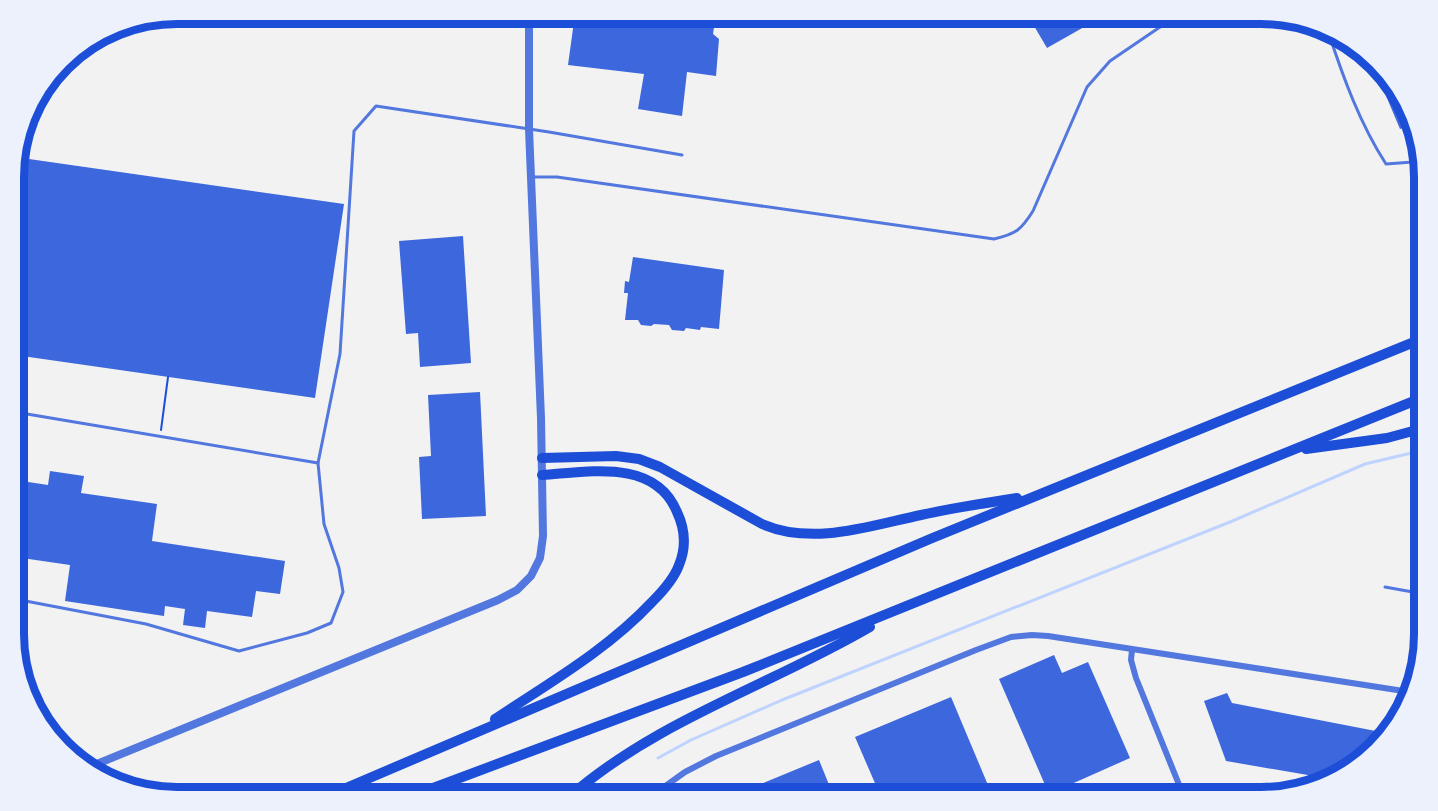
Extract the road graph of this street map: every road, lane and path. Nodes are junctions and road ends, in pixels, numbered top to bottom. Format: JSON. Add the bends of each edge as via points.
{"nodes":[{"id":1,"x":530,"y":24,"type":"edge"},
{"id":2,"x":1167,"y":24,"type":"edge"},
{"id":3,"x":1331,"y":41,"type":"edge"},
{"id":4,"x":529,"y":129,"type":"junction"},
{"id":5,"x":682,"y":155,"type":"dead end"},
{"id":6,"x":1413,"y":162,"type":"edge"},
{"id":7,"x":531,"y":177,"type":"junction"},
{"id":8,"x":1414,"y":342,"type":"edge"},
{"id":9,"x":168,"y":377,"type":"dead end"},
{"id":10,"x":1414,"y":401,"type":"edge"},
{"id":11,"x":24,"y":413,"type":"edge"},
{"id":12,"x":1414,"y":431,"type":"edge"},
{"id":13,"x":160,"y":436,"type":"junction"},
{"id":14,"x":1291,"y":451,"type":"junction"},
{"id":15,"x":542,"y":458,"type":"junction"},
{"id":16,"x":318,"y":462,"type":"junction"},
{"id":17,"x":542,"y":475,"type":"junction"},
{"id":18,"x":1038,"y":494,"type":"junction"},
{"id":19,"x":1385,"y":587,"type":"dead end"},
{"id":20,"x":1414,"y":592,"type":"edge"},
{"id":21,"x":24,"y":601,"type":"edge"},
{"id":22,"x":904,"y":607,"type":"junction"},
{"id":23,"x":1132,"y":650,"type":"junction"},
{"id":24,"x":1402,"y":692,"type":"edge"},
{"id":25,"x":467,"y":738,"type":"junction"},
{"id":26,"x":96,"y":764,"type":"edge"},
{"id":27,"x":350,"y":787,"type":"edge"},
{"id":28,"x":436,"y":787,"type":"edge"},
{"id":29,"x":582,"y":787,"type":"edge"},
{"id":30,"x":664,"y":787,"type":"edge"},
{"id":31,"x":1180,"y":787,"type":"edge"}],
"edges":[{"from":1,"to":4,"type":"street"},
{"from":2,"to":7,"type":"lane","via":[[1110,61],[1087,87],[1033,211],[1023,227],[994,239],[557,177]]},
{"from":3,"to":6,"type":"lane","via":[[1372,144],[1386,164]]},
{"from":4,"to":5,"type":"lane"},
{"from":4,"to":7,"type":"street"},
{"from":4,"to":16,"type":"lane","via":[[375,106],[354,130],[340,354]]},
{"from":7,"to":15,"type":"street"},
{"from":8,"to":18,"type":"highway"},
{"from":9,"to":13,"type":"path"},
{"from":10,"to":14,"type":"highway"},
{"from":11,"to":13,"type":"lane"},
{"from":12,"to":14,"type":"highway"},
{"from":13,"to":16,"type":"lane"},
{"from":14,"to":22,"type":"highway"},
{"from":15,"to":17,"type":"street"},
{"from":15,"to":18,"type":"highway","via":[[639,459],[762,524],[800,534],[833,533]]},
{"from":16,"to":21,"type":"lane","via":[[324,524],[343,592],[331,624],[239,651],[146,624]]},
{"from":17,"to":25,"type":"highway","via":[[613,472],[634,474],[652,482],[668,496],[678,513],[684,542],[682,558],[666,586],[622,631]]},
{"from":17,"to":26,"type":"street","via":[[541,553],[534,571],[518,590]]},
{"from":18,"to":25,"type":"highway"},
{"from":19,"to":20,"type":"lane"},
{"from":22,"to":28,"type":"highway","via":[[657,706]]},
{"from":22,"to":29,"type":"highway","via":[[825,654],[646,742]]},
{"from":23,"to":24,"type":"street"},
{"from":23,"to":30,"type":"street","via":[[1048,636],[1006,639],[716,756]]},
{"from":23,"to":31,"type":"street","via":[[1136,678]]},
{"from":25,"to":27,"type":"highway"}]}
